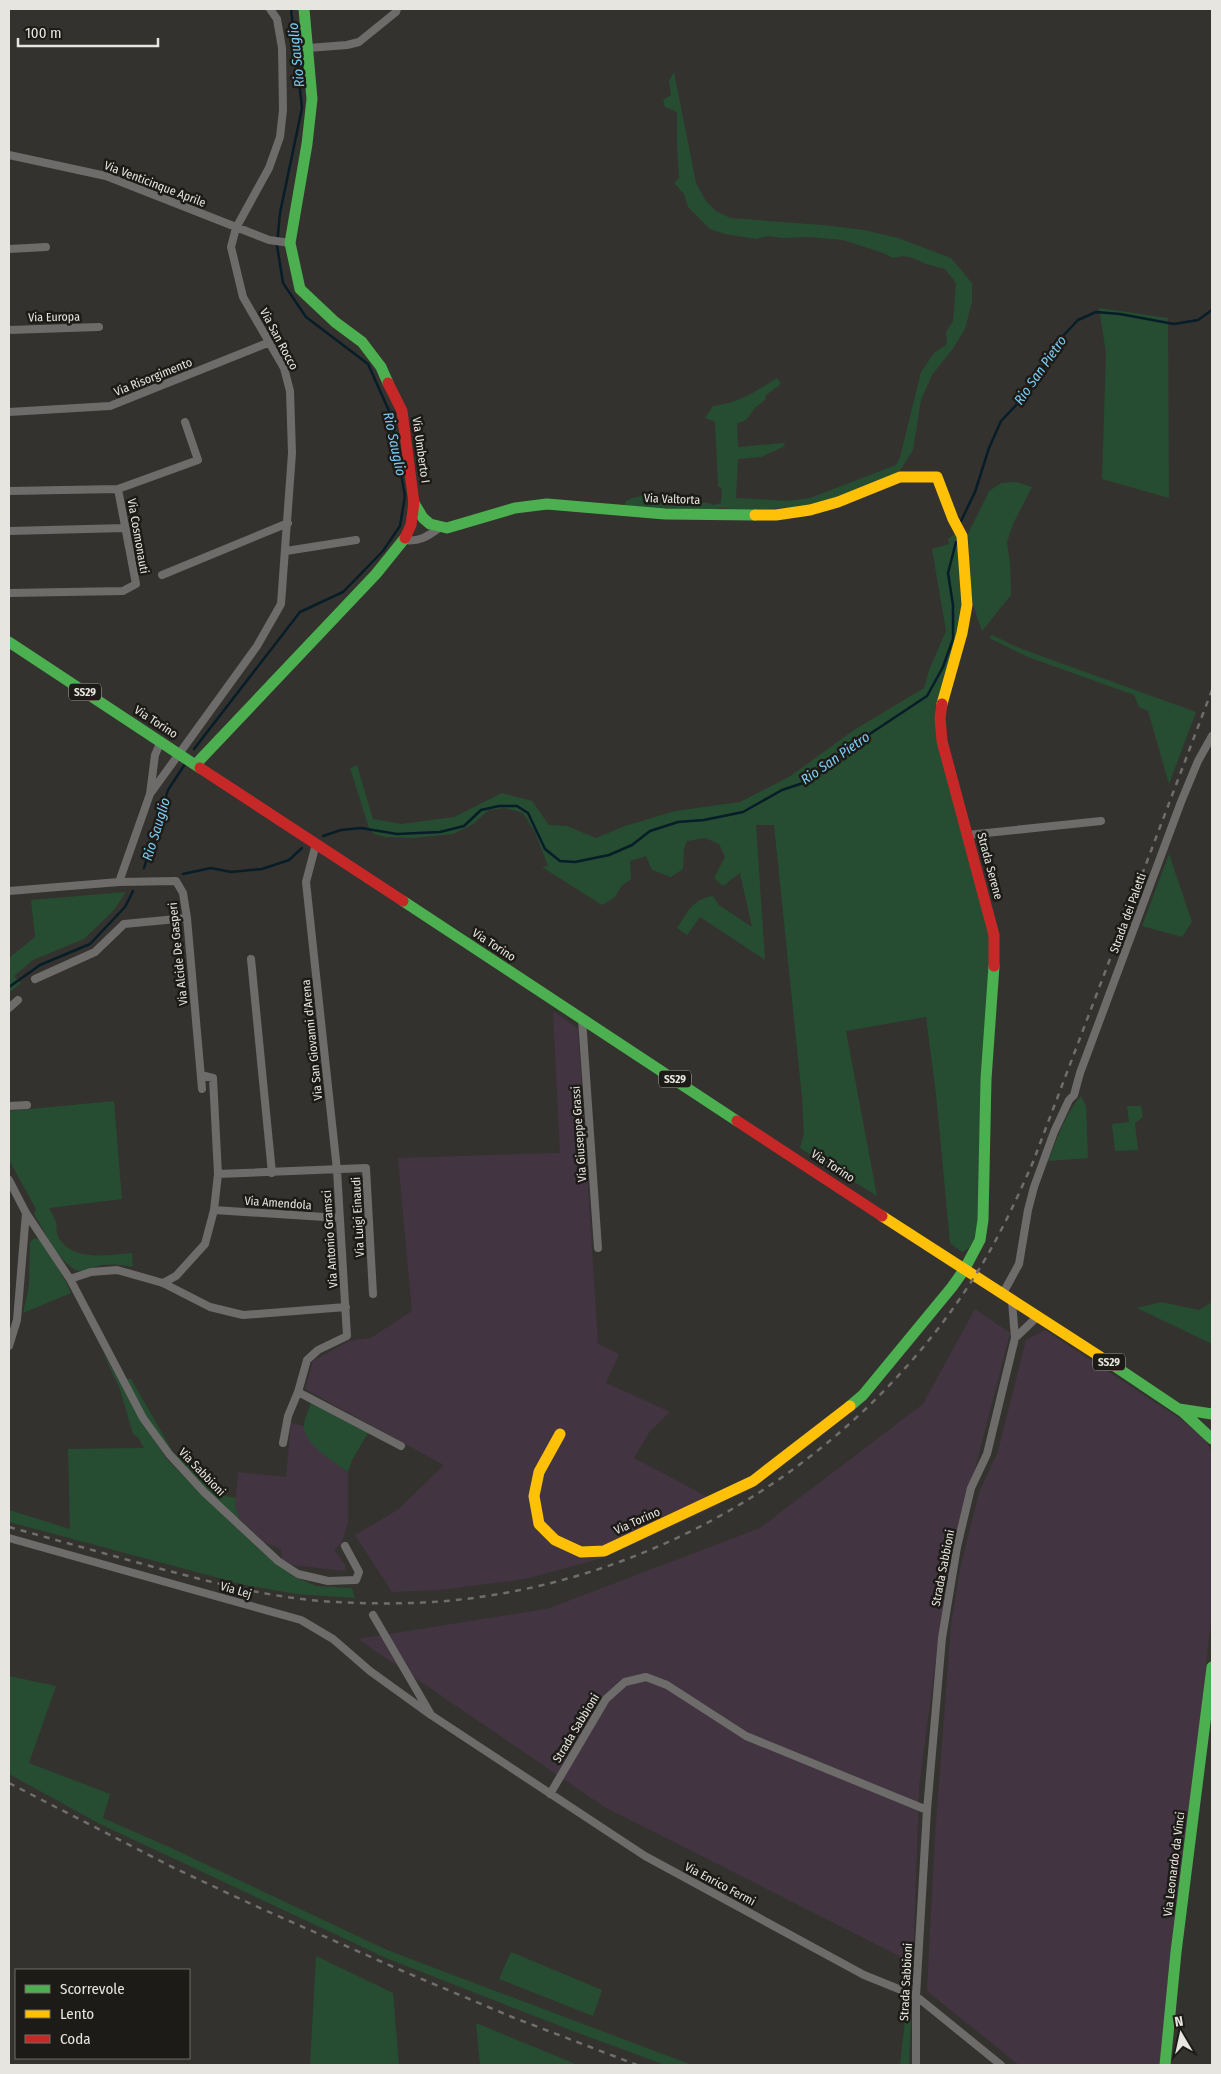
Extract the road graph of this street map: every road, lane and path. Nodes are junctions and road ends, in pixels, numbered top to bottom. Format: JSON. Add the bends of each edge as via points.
{"nodes":[{"id":1,"x":270,"y":9,"type":"edge"},
{"id":2,"x":304,"y":9,"type":"edge"},
{"id":3,"x":397,"y":9,"type":"edge"},
{"id":4,"x":308,"y":48,"type":"junction"},
{"id":5,"x":9,"y":155,"type":"edge"},
{"id":6,"x":236,"y":228,"type":"junction"},
{"id":7,"x":287,"y":243,"type":"junction"},
{"id":8,"x":46,"y":247,"type":"dead end"},
{"id":9,"x":9,"y":248,"type":"edge"},
{"id":10,"x":100,"y":327,"type":"dead end"},
{"id":11,"x":9,"y":330,"type":"edge"},
{"id":12,"x":270,"y":342,"type":"junction"},
{"id":13,"x":9,"y":412,"type":"edge"},
{"id":14,"x":185,"y":422,"type":"dead end"},
{"id":15,"x":900,"y":476,"type":"joint"},
{"id":16,"x":118,"y":489,"type":"junction"},
{"id":17,"x":9,"y":491,"type":"edge"},
{"id":18,"x":414,"y":503,"type":"junction"},
{"id":19,"x":288,"y":523,"type":"junction"},
{"id":20,"x":125,"y":528,"type":"junction"},
{"id":21,"x":439,"y":528,"type":"junction"},
{"id":22,"x":9,"y":530,"type":"edge"},
{"id":23,"x":356,"y":540,"type":"dead end"},
{"id":24,"x":404,"y":540,"type":"junction"},
{"id":25,"x":286,"y":551,"type":"junction"},
{"id":26,"x":162,"y":576,"type":"dead end"},
{"id":27,"x":9,"y":593,"type":"edge"},
{"id":28,"x":9,"y":642,"type":"edge"},
{"id":29,"x":1210,"y":738,"type":"edge"},
{"id":30,"x":160,"y":741,"type":"junction"},
{"id":31,"x":180,"y":754,"type":"junction"},
{"id":32,"x":196,"y":764,"type":"junction"},
{"id":33,"x":150,"y":794,"type":"junction"},
{"id":34,"x":1101,"y":821,"type":"dead end"},
{"id":35,"x":967,"y":835,"type":"junction"},
{"id":36,"x":316,"y":844,"type":"junction"},
{"id":37,"x":119,"y":882,"type":"junction"},
{"id":38,"x":9,"y":892,"type":"edge"},
{"id":39,"x":187,"y":918,"type":"junction"},
{"id":40,"x":250,"y":959,"type":"dead end"},
{"id":41,"x":35,"y":978,"type":"dead end"},
{"id":42,"x":18,"y":1000,"type":"dead end"},
{"id":43,"x":9,"y":1008,"type":"edge"},
{"id":44,"x":582,"y":1019,"type":"junction"},
{"id":45,"x":201,"y":1075,"type":"junction"},
{"id":46,"x":202,"y":1089,"type":"dead end"},
{"id":47,"x":27,"y":1105,"type":"dead end"},
{"id":48,"x":9,"y":1106,"type":"edge"},
{"id":49,"x":337,"y":1170,"type":"junction"},
{"id":50,"x":272,"y":1173,"type":"junction"},
{"id":51,"x":218,"y":1174,"type":"junction"},
{"id":52,"x":9,"y":1180,"type":"edge"},
{"id":53,"x":214,"y":1210,"type":"junction"},
{"id":54,"x":26,"y":1213,"type":"junction"},
{"id":55,"x":340,"y":1218,"type":"junction"},
{"id":56,"x":598,"y":1248,"type":"dead end"},
{"id":57,"x":964,"y":1270,"type":"junction"},
{"id":58,"x":70,"y":1279,"type":"junction"},
{"id":59,"x":163,"y":1283,"type":"junction"},
{"id":60,"x":373,"y":1294,"type":"dead end"},
{"id":61,"x":1002,"y":1294,"type":"junction"},
{"id":62,"x":1012,"y":1301,"type":"junction"},
{"id":63,"x":346,"y":1307,"type":"junction"},
{"id":64,"x":1038,"y":1317,"type":"junction"},
{"id":65,"x":1015,"y":1338,"type":"junction"},
{"id":66,"x":9,"y":1346,"type":"edge"},
{"id":67,"x":298,"y":1392,"type":"junction"},
{"id":68,"x":1179,"y":1409,"type":"junction"},
{"id":69,"x":1212,"y":1414,"type":"edge"},
{"id":70,"x":560,"y":1434,"type":"dead end"},
{"id":71,"x":1212,"y":1439,"type":"edge"},
{"id":72,"x":283,"y":1442,"type":"dead end"},
{"id":73,"x":401,"y":1446,"type":"dead end"},
{"id":74,"x":9,"y":1538,"type":"edge"},
{"id":75,"x":345,"y":1546,"type":"dead end"},
{"id":76,"x":373,"y":1615,"type":"dead end"},
{"id":77,"x":1212,"y":1666,"type":"edge"},
{"id":78,"x":430,"y":1715,"type":"junction"},
{"id":79,"x":550,"y":1794,"type":"junction"},
{"id":80,"x":927,"y":1810,"type":"junction"},
{"id":81,"x":916,"y":1996,"type":"junction"},
{"id":82,"x":916,"y":2065,"type":"edge"},
{"id":83,"x":1001,"y":2065,"type":"edge"},
{"id":84,"x":1165,"y":2065,"type":"edge"}],
"edges":[{"from":1,"to":6,"type":"street","name":"Via San Rocco","via":[[277,19],[282,48],[280,137],[269,168]]},
{"from":2,"to":4,"type":"street","name":"Via Umberto I"},
{"from":3,"to":4,"type":"street","via":[[360,42]]},
{"from":4,"to":7,"type":"street","name":"Via Umberto I","via":[[312,99],[308,144]]},
{"from":5,"to":6,"type":"street","name":"Via Venticinque Aprile","via":[[106,176]]},
{"from":6,"to":7,"type":"street","name":"Via Venticinque Aprile"},
{"from":6,"to":12,"type":"street","name":"Via San Rocco","via":[[231,247],[243,297]]},
{"from":7,"to":18,"type":"street","name":"Via Umberto I","via":[[300,290],[362,342],[385,375],[402,411]]},
{"from":8,"to":9,"type":"street"},
{"from":10,"to":11,"type":"street","name":"Via Europa"},
{"from":12,"to":13,"type":"street","name":"Via Risorgimento","via":[[110,406]]},
{"from":12,"to":19,"type":"street","name":"Via San Rocco","via":[[284,368],[290,391],[292,453]]},
{"from":14,"to":16,"type":"street","name":"Via Cosmonauti","via":[[198,460]]},
{"from":15,"to":21,"type":"street","name":"Via Valtorta","via":[[838,502],[776,515],[665,514],[547,504],[515,508]]},
{"from":15,"to":35,"type":"street","name":"Strada Serene","via":[[937,478],[964,546],[967,605],[940,718],[946,761]]},
{"from":16,"to":17,"type":"street"},
{"from":16,"to":20,"type":"street","name":"Via Cosmonauti"},
{"from":18,"to":21,"type":"street","via":[[431,526]]},
{"from":18,"to":24,"type":"street","name":"Via Umberto I","via":[[411,525]]},
{"from":19,"to":25,"type":"street","name":"Via San Rocco"},
{"from":19,"to":26,"type":"street"},
{"from":20,"to":22,"type":"street"},
{"from":20,"to":27,"type":"street","name":"Via Cosmonauti","via":[[136,584],[131,588]]},
{"from":21,"to":24,"type":"street","name":"Via Valtorta","via":[[415,542]]},
{"from":23,"to":25,"type":"street"},
{"from":24,"to":32,"type":"street","name":"Via Umberto I","via":[[376,574]]},
{"from":25,"to":31,"type":"street","name":"Via San Rocco","via":[[281,604],[256,646]]},
{"from":28,"to":30,"type":"street","name":"Via Torino","number":"SS29"},
{"from":29,"to":61,"type":"street","name":"Strada dei Paletti","via":[[1181,802],[1074,1095],[1058,1124],[1041,1169],[1028,1210],[1019,1264]]},
{"from":30,"to":31,"type":"street","name":"Via Torino","number":"SS29"},
{"from":30,"to":33,"type":"street"},
{"from":31,"to":32,"type":"street","name":"Via Torino","number":"SS29"},
{"from":31,"to":33,"type":"street","name":"Via San Rocco"},
{"from":32,"to":36,"type":"street","name":"Via Torino","number":"SS29"},
{"from":33,"to":37,"type":"street"},
{"from":34,"to":35,"type":"street"},
{"from":35,"to":57,"type":"street","name":"Strada Serene","via":[[994,935],[995,953],[986,1080],[983,1220],[980,1240]]},
{"from":36,"to":44,"type":"street","name":"Via Torino","number":"SS29"},
{"from":36,"to":49,"type":"street","name":"Via San Giovanni d'Arena","via":[[306,882]]},
{"from":37,"to":38,"type":"street","name":"Via Alcide De Gasperi"},
{"from":37,"to":39,"type":"street","name":"Via Alcide De Gasperi","via":[[176,881],[183,893]]},
{"from":39,"to":41,"type":"street","via":[[124,924],[95,952]]},
{"from":39,"to":45,"type":"street","name":"Via Alcide De Gasperi"},
{"from":40,"to":50,"type":"street"},
{"from":42,"to":43,"type":"street"},
{"from":44,"to":56,"type":"street","name":"Via Giuseppe Grassi"},
{"from":44,"to":57,"type":"street","name":"Via Torino","number":"SS29"},
{"from":45,"to":46,"type":"street","name":"Via Alcide De Gasperi"},
{"from":45,"to":51,"type":"street","via":[[213,1078]]},
{"from":47,"to":48,"type":"street"},
{"from":49,"to":50,"type":"street"},
{"from":49,"to":55,"type":"street","name":"Via Antonio Gramsci"},
{"from":49,"to":60,"type":"street","name":"Via Luigi Einaudi","via":[[366,1168]]},
{"from":50,"to":51,"type":"street"},
{"from":51,"to":53,"type":"street"},
{"from":52,"to":54,"type":"street"},
{"from":53,"to":55,"type":"street","name":"Via Amendola"},
{"from":53,"to":59,"type":"street","via":[[205,1244],[176,1276]]},
{"from":54,"to":58,"type":"street"},
{"from":54,"to":66,"type":"street","via":[[17,1320]]},
{"from":55,"to":63,"type":"street","name":"Via Antonio Gramsci"},
{"from":57,"to":61,"type":"street","name":"Via Torino","number":"SS29"},
{"from":57,"to":70,"type":"street","name":"Via Torino","via":[[863,1395],[809,1440],[753,1481],[604,1552],[581,1552],[555,1540],[539,1524],[534,1496],[539,1472]]},
{"from":58,"to":59,"type":"street","via":[[91,1272],[117,1270]]},
{"from":58,"to":75,"type":"street","name":"Via Sabbioni","via":[[143,1418],[169,1454],[204,1492],[278,1561],[298,1574],[328,1581],[356,1580],[359,1572]]},
{"from":59,"to":63,"type":"street","via":[[210,1307],[243,1314]]},
{"from":61,"to":62,"type":"street","name":"Via Torino","number":"SS29"},
{"from":62,"to":64,"type":"street","name":"Via Torino","number":"SS29"},
{"from":62,"to":65,"type":"street","name":"Strada Sabbioni"},
{"from":63,"to":67,"type":"street","name":"Via Antonio Gramsci","via":[[347,1336],[318,1350],[307,1360]]},
{"from":64,"to":65,"type":"street"},
{"from":64,"to":68,"type":"street","name":"Via Torino","number":"SS29"},
{"from":65,"to":80,"type":"street","name":"Strada Sabbioni","via":[[987,1454],[972,1488],[957,1547],[942,1638]]},
{"from":67,"to":72,"type":"street","name":"Via Antonio Gramsci","via":[[288,1416]]},
{"from":67,"to":73,"type":"street"},
{"from":68,"to":69,"type":"street","name":"Via Torino","number":"SS29"},
{"from":68,"to":71,"type":"street","name":"Via Torino","number":"SS29","via":[[1207,1431]]},
{"from":74,"to":78,"type":"street","name":"Via Lej","via":[[301,1620],[333,1639]]},
{"from":76,"to":78,"type":"street"},
{"from":77,"to":84,"type":"street","name":"Via Leonardo da Vinci"},
{"from":78,"to":79,"type":"street","name":"Via Enrico Fermi"},
{"from":79,"to":80,"type":"street","name":"Strada Sabbioni","via":[[606,1699],[625,1682],[646,1677],[667,1685],[746,1736]]},
{"from":79,"to":81,"type":"street","name":"Via Enrico Fermi","via":[[645,1856],[864,1975]]},
{"from":80,"to":81,"type":"street","name":"Strada Sabbioni"},
{"from":81,"to":82,"type":"street","name":"Strada Sabbioni"},
{"from":81,"to":83,"type":"street","name":"Via Enrico Fermi"}]}
